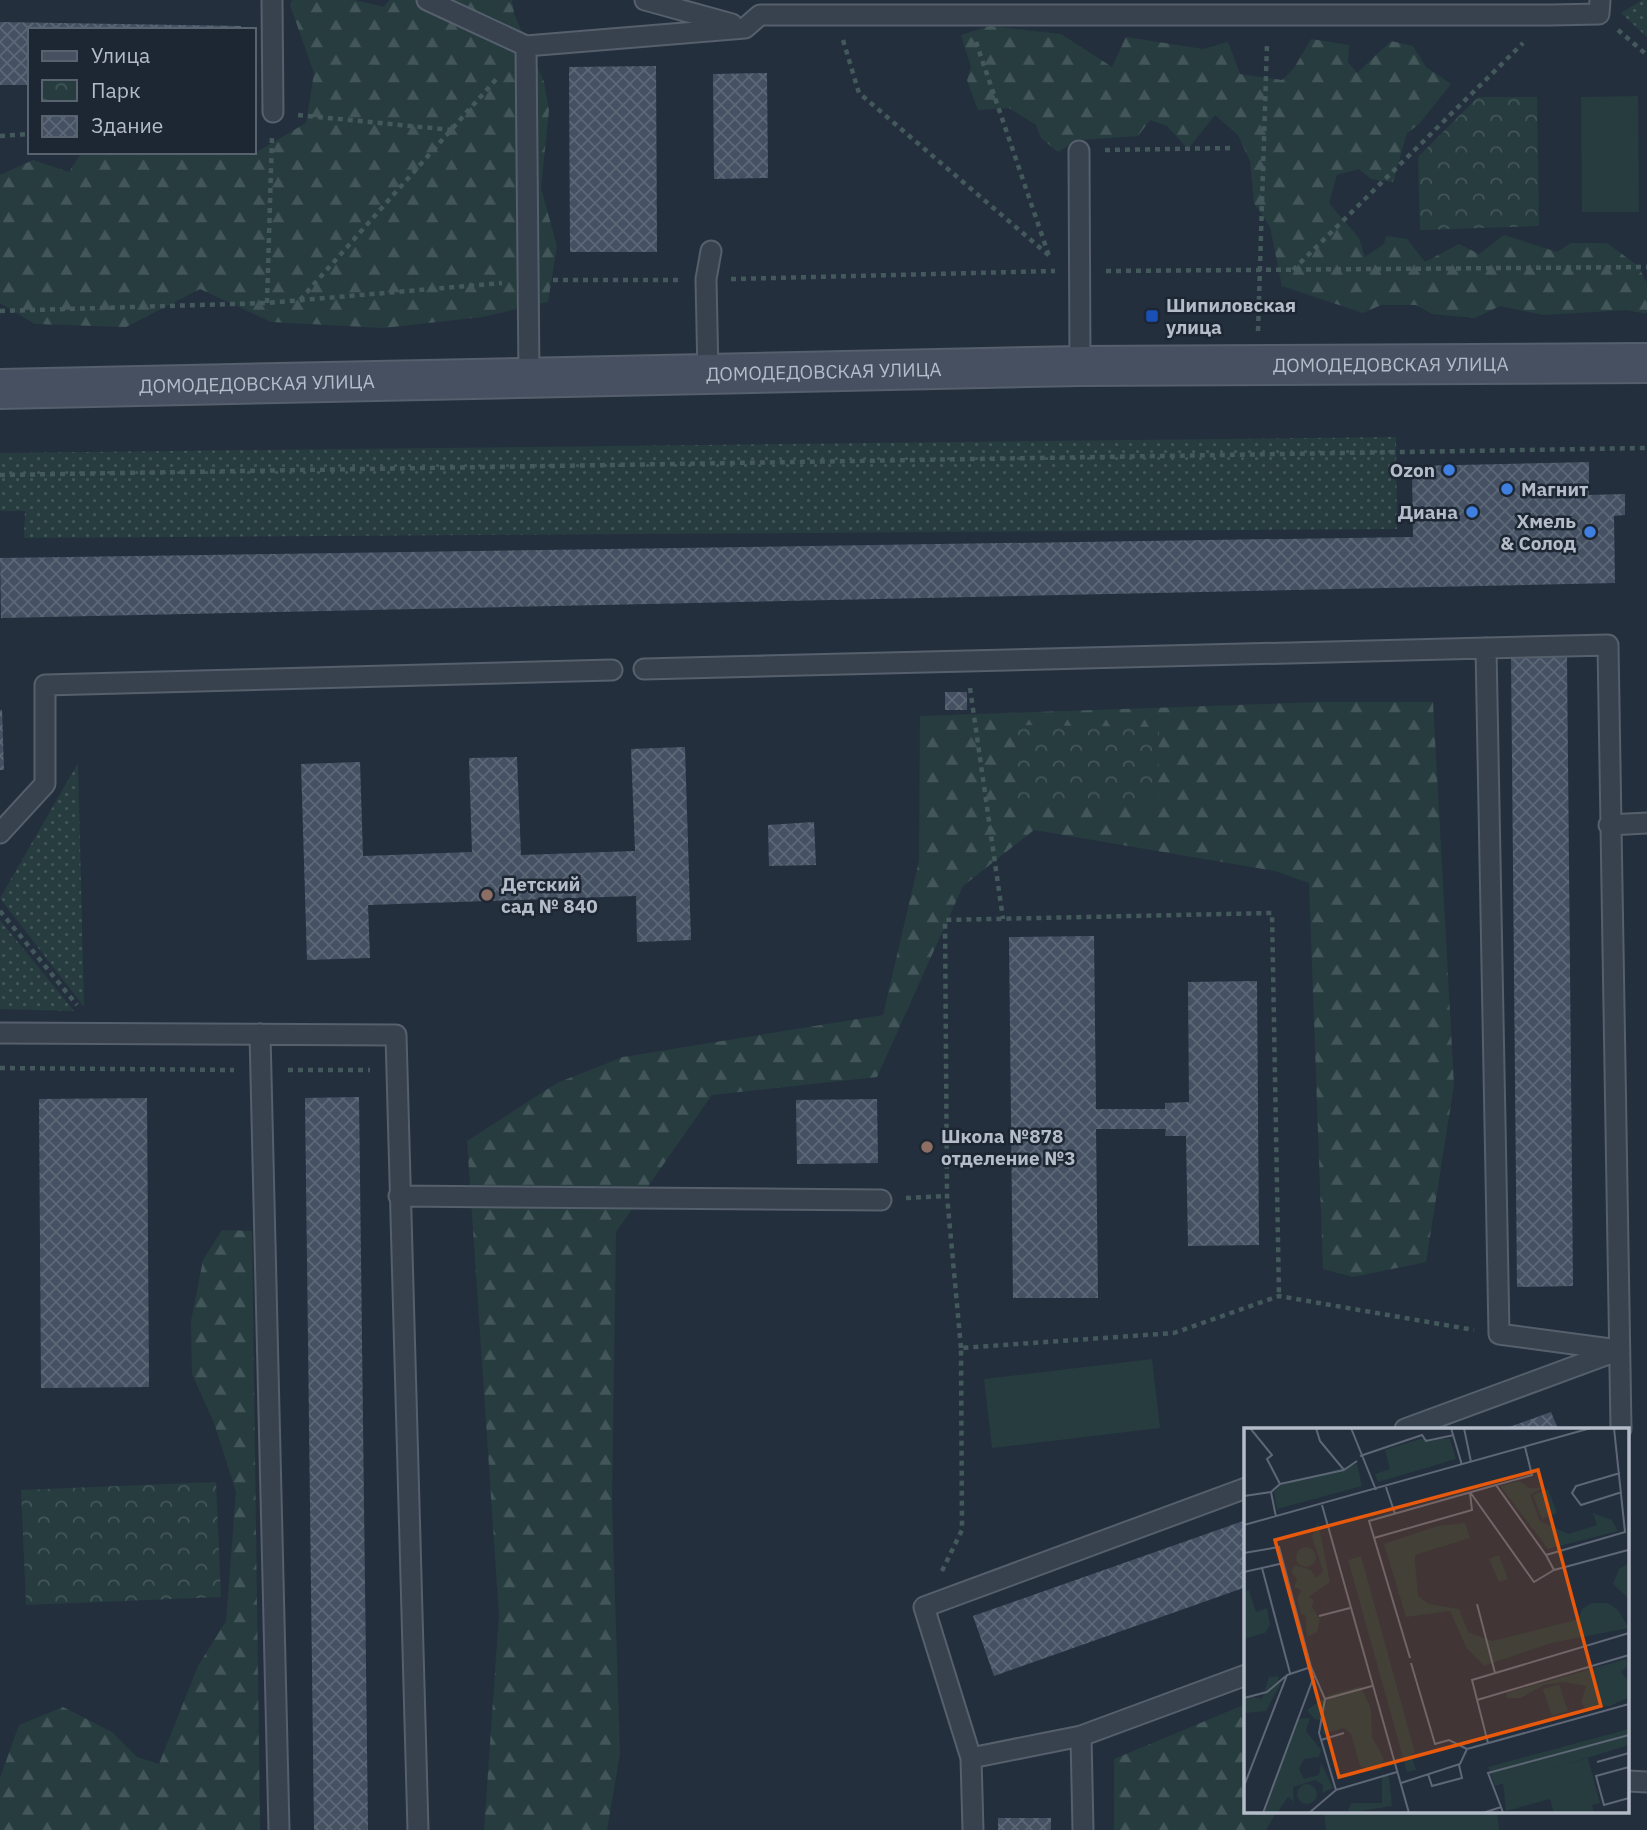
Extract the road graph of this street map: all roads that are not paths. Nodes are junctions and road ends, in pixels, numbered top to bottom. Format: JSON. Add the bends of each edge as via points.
{"nodes":[{"id":1,"x":272,"y":0,"type":"edge"},
{"id":2,"x":426,"y":0,"type":"edge"},
{"id":3,"x":645,"y":0,"type":"edge"},
{"id":4,"x":1599,"y":7,"type":"edge"},
{"id":5,"x":1483,"y":8,"type":"edge"},
{"id":6,"x":755,"y":14,"type":"edge"},
{"id":7,"x":526,"y":46,"type":"junction"},
{"id":8,"x":273,"y":112,"type":"road end"},
{"id":9,"x":1079,"y":150,"type":"road end"},
{"id":10,"x":711,"y":251,"type":"dead end"},
{"id":11,"x":1647,"y":363,"type":"edge"},
{"id":12,"x":1080,"y":366,"type":"junction"},
{"id":13,"x":708,"y":375,"type":"junction"},
{"id":14,"x":529,"y":376,"type":"junction"},
{"id":15,"x":0,"y":389,"type":"edge"},
{"id":16,"x":1486,"y":648,"type":"junction"},
{"id":17,"x":612,"y":670,"type":"dead end"},
{"id":18,"x":644,"y":670,"type":"dead end"},
{"id":19,"x":1647,"y":823,"type":"edge"},
{"id":20,"x":1609,"y":825,"type":"junction"},
{"id":21,"x":0,"y":833,"type":"edge"},
{"id":22,"x":0,"y":1033,"type":"edge"},
{"id":23,"x":260,"y":1034,"type":"junction"},
{"id":24,"x":399,"y":1196,"type":"junction"},
{"id":25,"x":881,"y":1200,"type":"road end"},
{"id":26,"x":1618,"y":1350,"type":"junction"},
{"id":27,"x":1408,"y":1428,"type":"edge"},
{"id":28,"x":1620,"y":1428,"type":"edge"},
{"id":29,"x":1244,"y":1489,"type":"edge"},
{"id":30,"x":1244,"y":1676,"type":"edge"},
{"id":31,"x":1081,"y":1737,"type":"junction"},
{"id":32,"x":971,"y":1758,"type":"junction"},
{"id":33,"x":279,"y":1830,"type":"edge"},
{"id":34,"x":418,"y":1830,"type":"edge"},
{"id":35,"x":973,"y":1830,"type":"edge"},
{"id":36,"x":1083,"y":1830,"type":"edge"}],
"edges":[{"from":1,"to":8,"type":"lane"},
{"from":2,"to":7,"type":"lane"},
{"from":3,"to":6,"type":"lane"},
{"from":4,"to":5,"type":"lane","via":[[1551,15]]},
{"from":5,"to":6,"type":"lane","via":[[1268,16]]},
{"from":6,"to":7,"type":"lane"},
{"from":7,"to":14,"type":"lane"},
{"from":9,"to":12,"type":"lane"},
{"from":10,"to":13,"type":"lane","via":[[706,279]]},
{"from":11,"to":12,"type":"street","name":"ДОМОДЕДОВСКАЯ УЛИЦА"},
{"from":12,"to":13,"type":"street","name":"ДОМОДЕДОВСКАЯ УЛИЦА"},
{"from":13,"to":14,"type":"street","name":"ДОМОДЕДОВСКАЯ УЛИЦА"},
{"from":14,"to":15,"type":"street","name":"ДОМОДЕДОВСКАЯ УЛИЦА"},
{"from":16,"to":18,"type":"lane"},
{"from":16,"to":20,"type":"lane","via":[[1608,645]]},
{"from":16,"to":26,"type":"lane","via":[[1499,1334]]},
{"from":17,"to":21,"type":"lane","via":[[45,685],[45,784]]},
{"from":19,"to":20,"type":"lane"},
{"from":20,"to":26,"type":"lane"},
{"from":22,"to":23,"type":"lane"},
{"from":23,"to":24,"type":"lane","via":[[396,1035]]},
{"from":23,"to":33,"type":"lane"},
{"from":24,"to":25,"type":"lane"},
{"from":24,"to":34,"type":"lane"},
{"from":26,"to":27,"type":"lane"},
{"from":26,"to":28,"type":"lane"},
{"from":29,"to":32,"type":"lane","via":[[924,1608]]},
{"from":30,"to":31,"type":"lane"},
{"from":31,"to":32,"type":"lane"},
{"from":31,"to":36,"type":"lane"},
{"from":32,"to":35,"type":"lane"}]}
